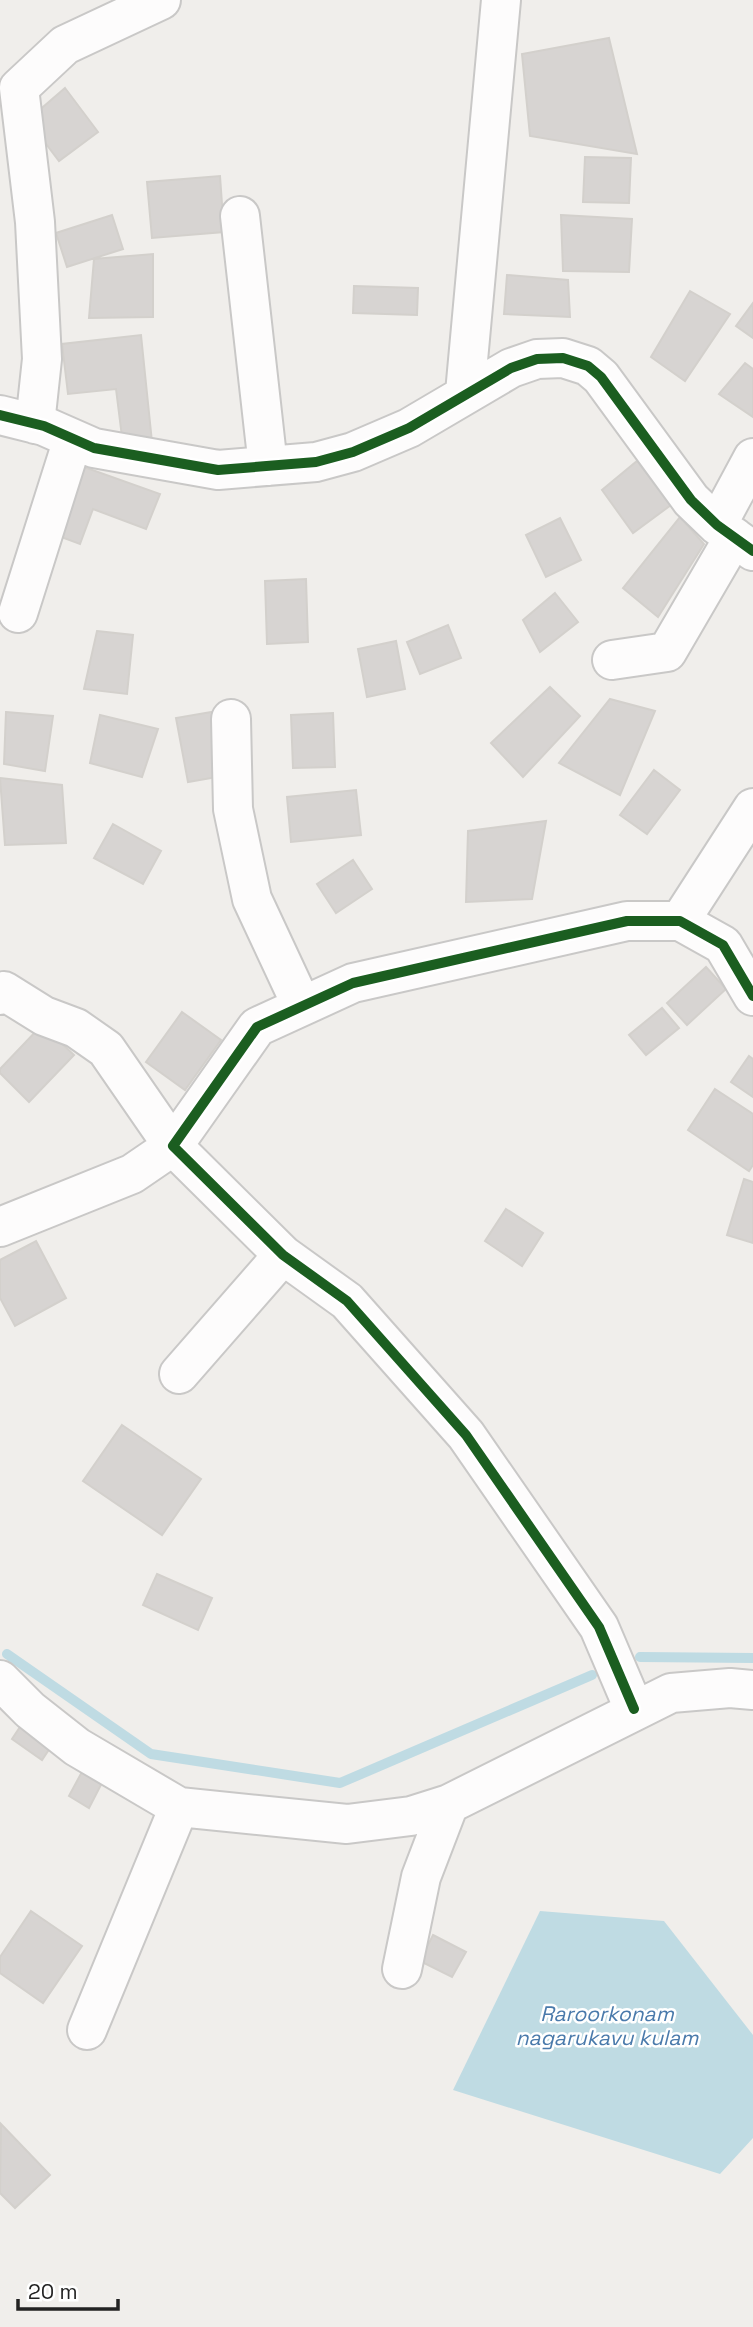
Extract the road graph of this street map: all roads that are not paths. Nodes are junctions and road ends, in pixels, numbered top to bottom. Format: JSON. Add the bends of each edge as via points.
{"nodes":[{"id":1,"x":161,"y":0,"type":"edge"},
{"id":2,"x":501,"y":0,"type":"edge"},
{"id":3,"x":240,"y":216,"type":"dead end"},
{"id":4,"x":466,"y":393,"type":"junction"},
{"id":5,"x":18,"y":419,"type":"edge"},
{"id":6,"x":73,"y":439,"type":"junction"},
{"id":7,"x":753,"y":458,"type":"edge"},
{"id":8,"x":268,"y":466,"type":"junction"},
{"id":9,"x":735,"y":538,"type":"edge"},
{"id":10,"x":18,"y":613,"type":"dead end"},
{"id":11,"x":612,"y":660,"type":"dead end"},
{"id":12,"x":231,"y":719,"type":"dead end"},
{"id":13,"x":753,"y":808,"type":"edge"},
{"id":14,"x":680,"y":921,"type":"junction"},
{"id":15,"x":0,"y":995,"type":"edge"},
{"id":16,"x":753,"y":996,"type":"edge"},
{"id":17,"x":301,"y":1004,"type":"junction"},
{"id":18,"x":173,"y":1146,"type":"junction"},
{"id":19,"x":0,"y":1227,"type":"edge"},
{"id":20,"x":283,"y":1255,"type":"junction"},
{"id":21,"x":180,"y":1374,"type":"dead end"},
{"id":22,"x":0,"y":1680,"type":"edge"},
{"id":23,"x":753,"y":1690,"type":"edge"},
{"id":24,"x":634,"y":1709,"type":"junction"},
{"id":25,"x":449,"y":1804,"type":"junction"},
{"id":26,"x":180,"y":1807,"type":"junction"},
{"id":27,"x":402,"y":1969,"type":"dead end"},
{"id":28,"x":88,"y":2030,"type":"dead end"}],
"edges":[{"from":1,"to":5,"type":"street","via":[[65,45],[19,88],[35,222],[42,359]]},
{"from":2,"to":4,"type":"street"},
{"from":3,"to":8,"type":"street"},
{"from":4,"to":8,"type":"street","via":[[409,428],[353,452],[316,463]]},
{"from":4,"to":9,"type":"street","via":[[537,359],[563,358],[588,366],[629,412],[691,500]]},
{"from":5,"to":6,"type":"street"},
{"from":6,"to":8,"type":"street","via":[[94,448],[218,470]]},
{"from":6,"to":10,"type":"street"},
{"from":7,"to":9,"type":"street"},
{"from":9,"to":11,"type":"street","via":[[667,652]]},
{"from":12,"to":17,"type":"street","via":[[233,810],[252,899]]},
{"from":13,"to":14,"type":"street"},
{"from":14,"to":16,"type":"street","via":[[723,945]]},
{"from":14,"to":17,"type":"street","via":[[627,921],[353,982]]},
{"from":15,"to":18,"type":"street","via":[[4,991],[106,1049]]},
{"from":17,"to":18,"type":"street","via":[[257,1027]]},
{"from":18,"to":19,"type":"street","via":[[132,1174]]},
{"from":18,"to":20,"type":"street"},
{"from":20,"to":21,"type":"street"},
{"from":20,"to":24,"type":"street","via":[[347,1301],[467,1435],[599,1627]]},
{"from":22,"to":26,"type":"street","via":[[77,1747]]},
{"from":23,"to":24,"type":"street","via":[[671,1693]]},
{"from":24,"to":25,"type":"street"},
{"from":25,"to":26,"type":"street","via":[[411,1816],[347,1824]]},
{"from":25,"to":27,"type":"street","via":[[421,1877]]},
{"from":26,"to":28,"type":"street"}]}
